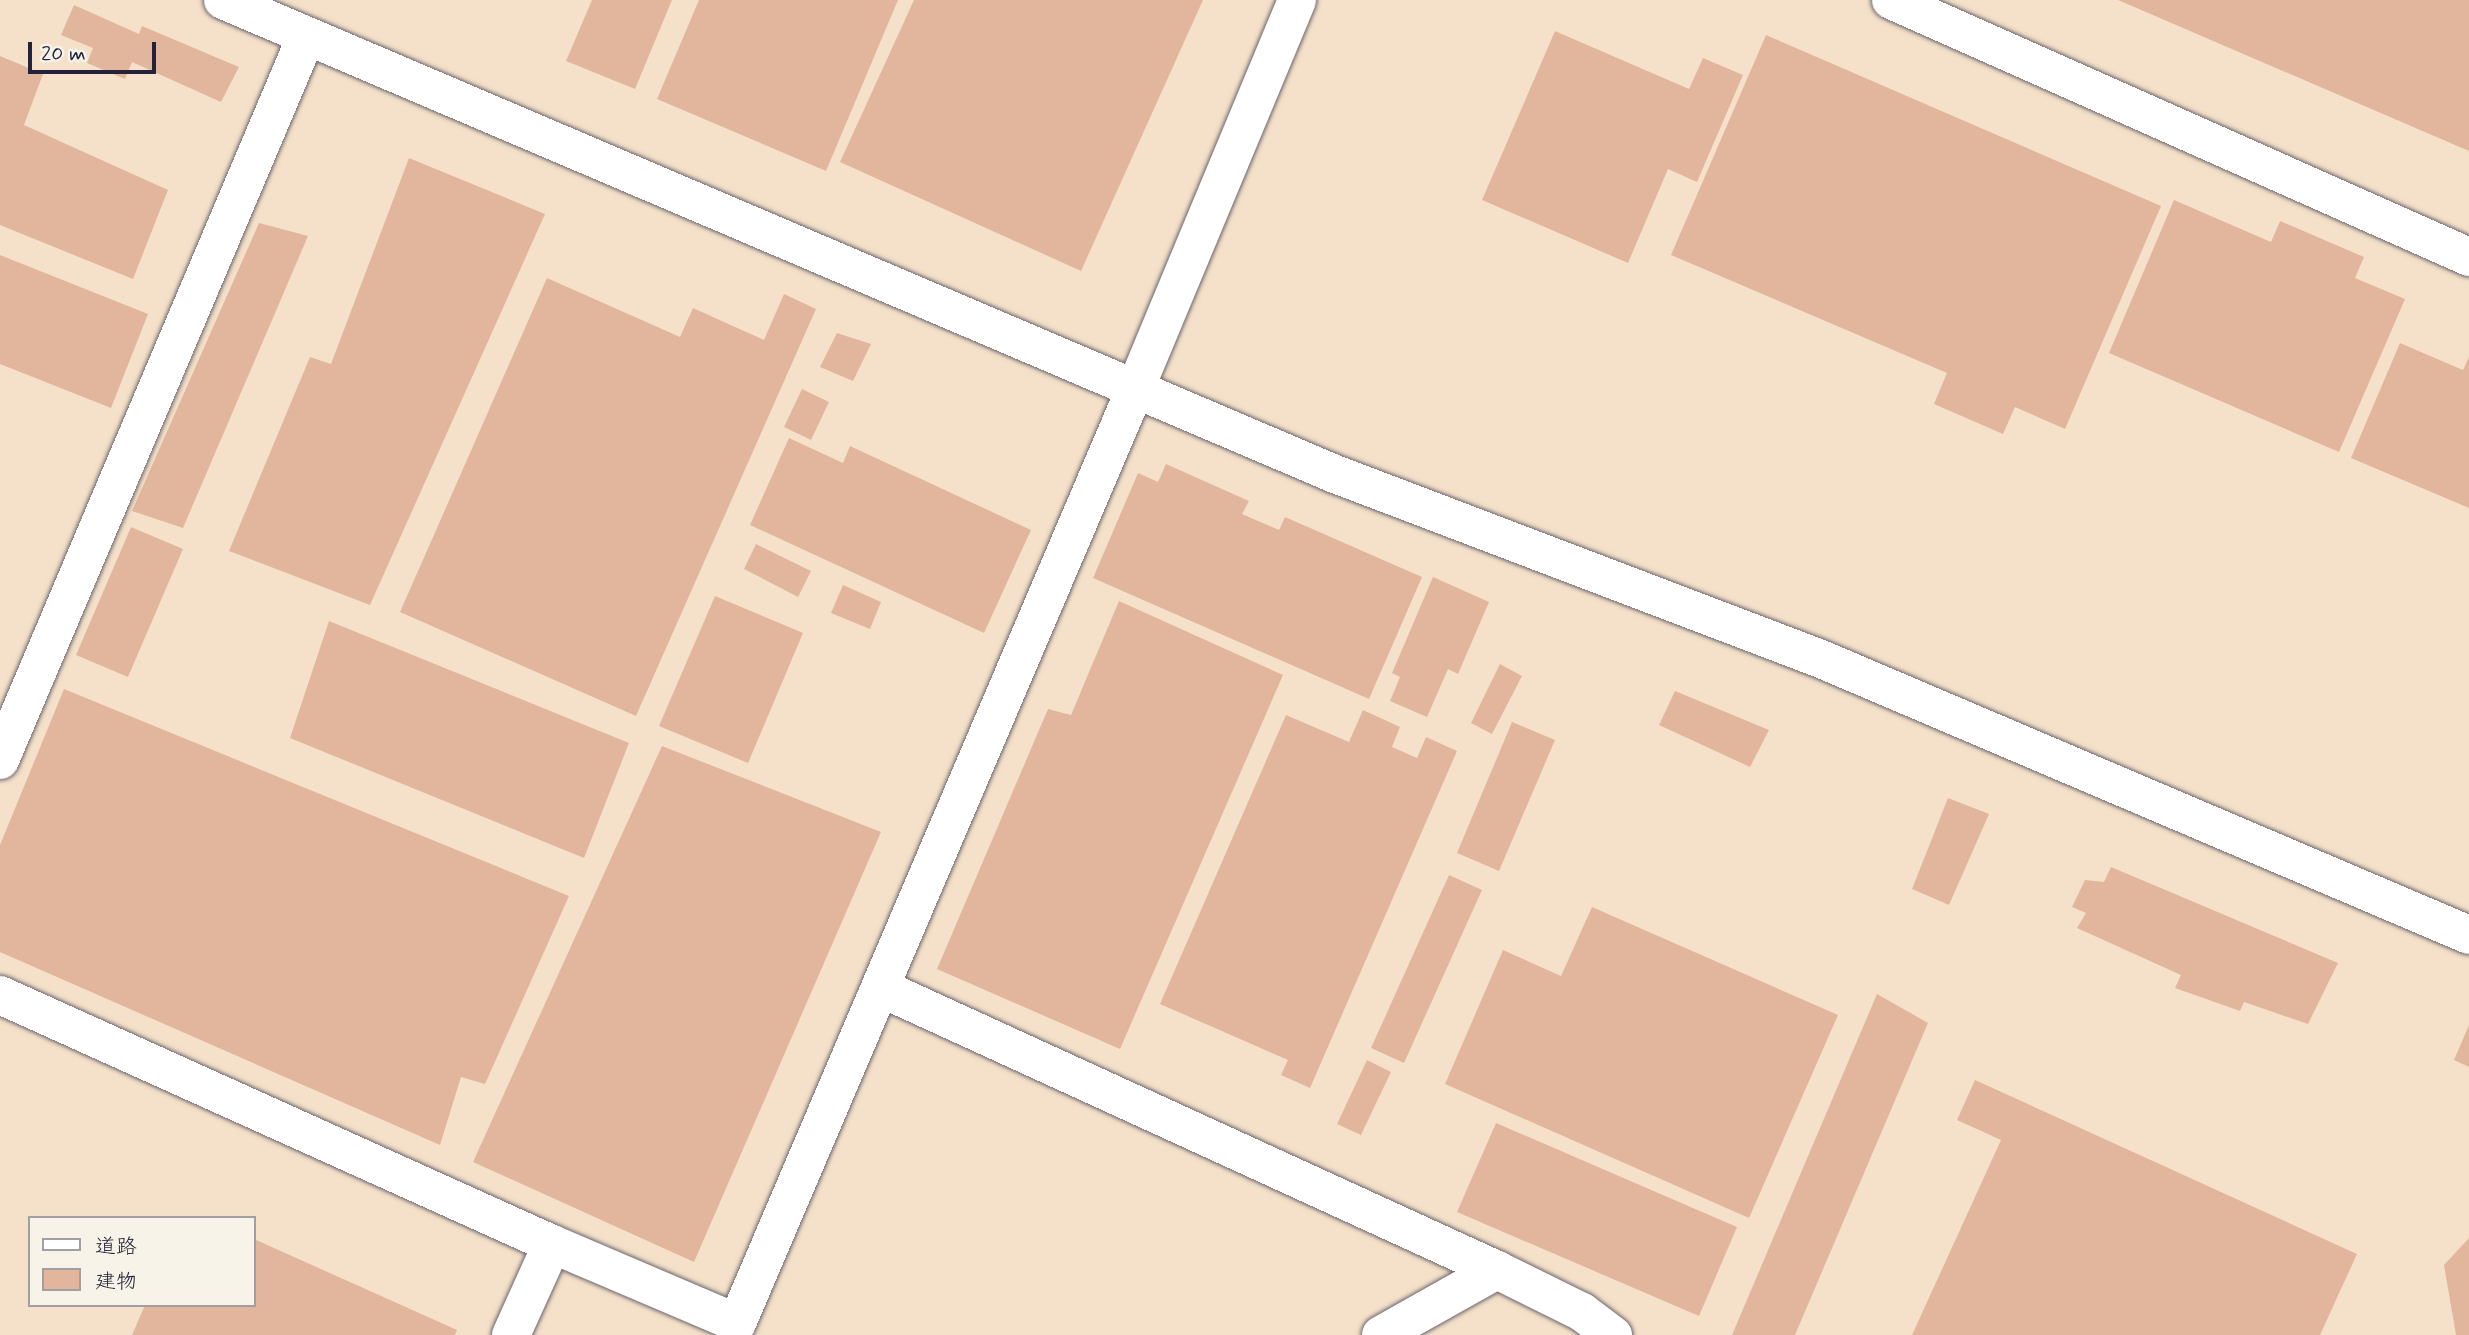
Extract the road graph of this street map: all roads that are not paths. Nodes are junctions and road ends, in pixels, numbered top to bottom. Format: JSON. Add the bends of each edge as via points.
{"nodes":[{"id":1,"x":223,"y":0,"type":"edge"},
{"id":2,"x":1297,"y":0,"type":"edge"},
{"id":3,"x":1891,"y":0,"type":"edge"},
{"id":4,"x":306,"y":37,"type":"junction"},
{"id":5,"x":2469,"y":257,"type":"edge"},
{"id":6,"x":1136,"y":387,"type":"junction"},
{"id":7,"x":0,"y":760,"type":"edge"},
{"id":8,"x":2469,"y":935,"type":"edge"},
{"id":9,"x":881,"y":988,"type":"junction"},
{"id":10,"x":0,"y":995,"type":"edge"},
{"id":11,"x":552,"y":1244,"type":"junction"},
{"id":12,"x":1497,"y":1270,"type":"junction"},
{"id":13,"x":511,"y":1335,"type":"edge"},
{"id":14,"x":1381,"y":1335,"type":"edge"},
{"id":15,"x":1613,"y":1335,"type":"edge"}],
"edges":[{"from":1,"to":4,"type":"street"},
{"from":2,"to":6,"type":"street"},
{"from":3,"to":5,"type":"street"},
{"from":4,"to":6,"type":"street"},
{"from":4,"to":7,"type":"street"},
{"from":6,"to":8,"type":"street","via":[[1335,474],[1821,659]]},
{"from":6,"to":9,"type":"street"},
{"from":9,"to":11,"type":"street","via":[[737,1323]]},
{"from":9,"to":12,"type":"street"},
{"from":10,"to":11,"type":"street"},
{"from":11,"to":13,"type":"street"},
{"from":12,"to":14,"type":"street"},
{"from":12,"to":15,"type":"street","via":[[1582,1312]]}]}
